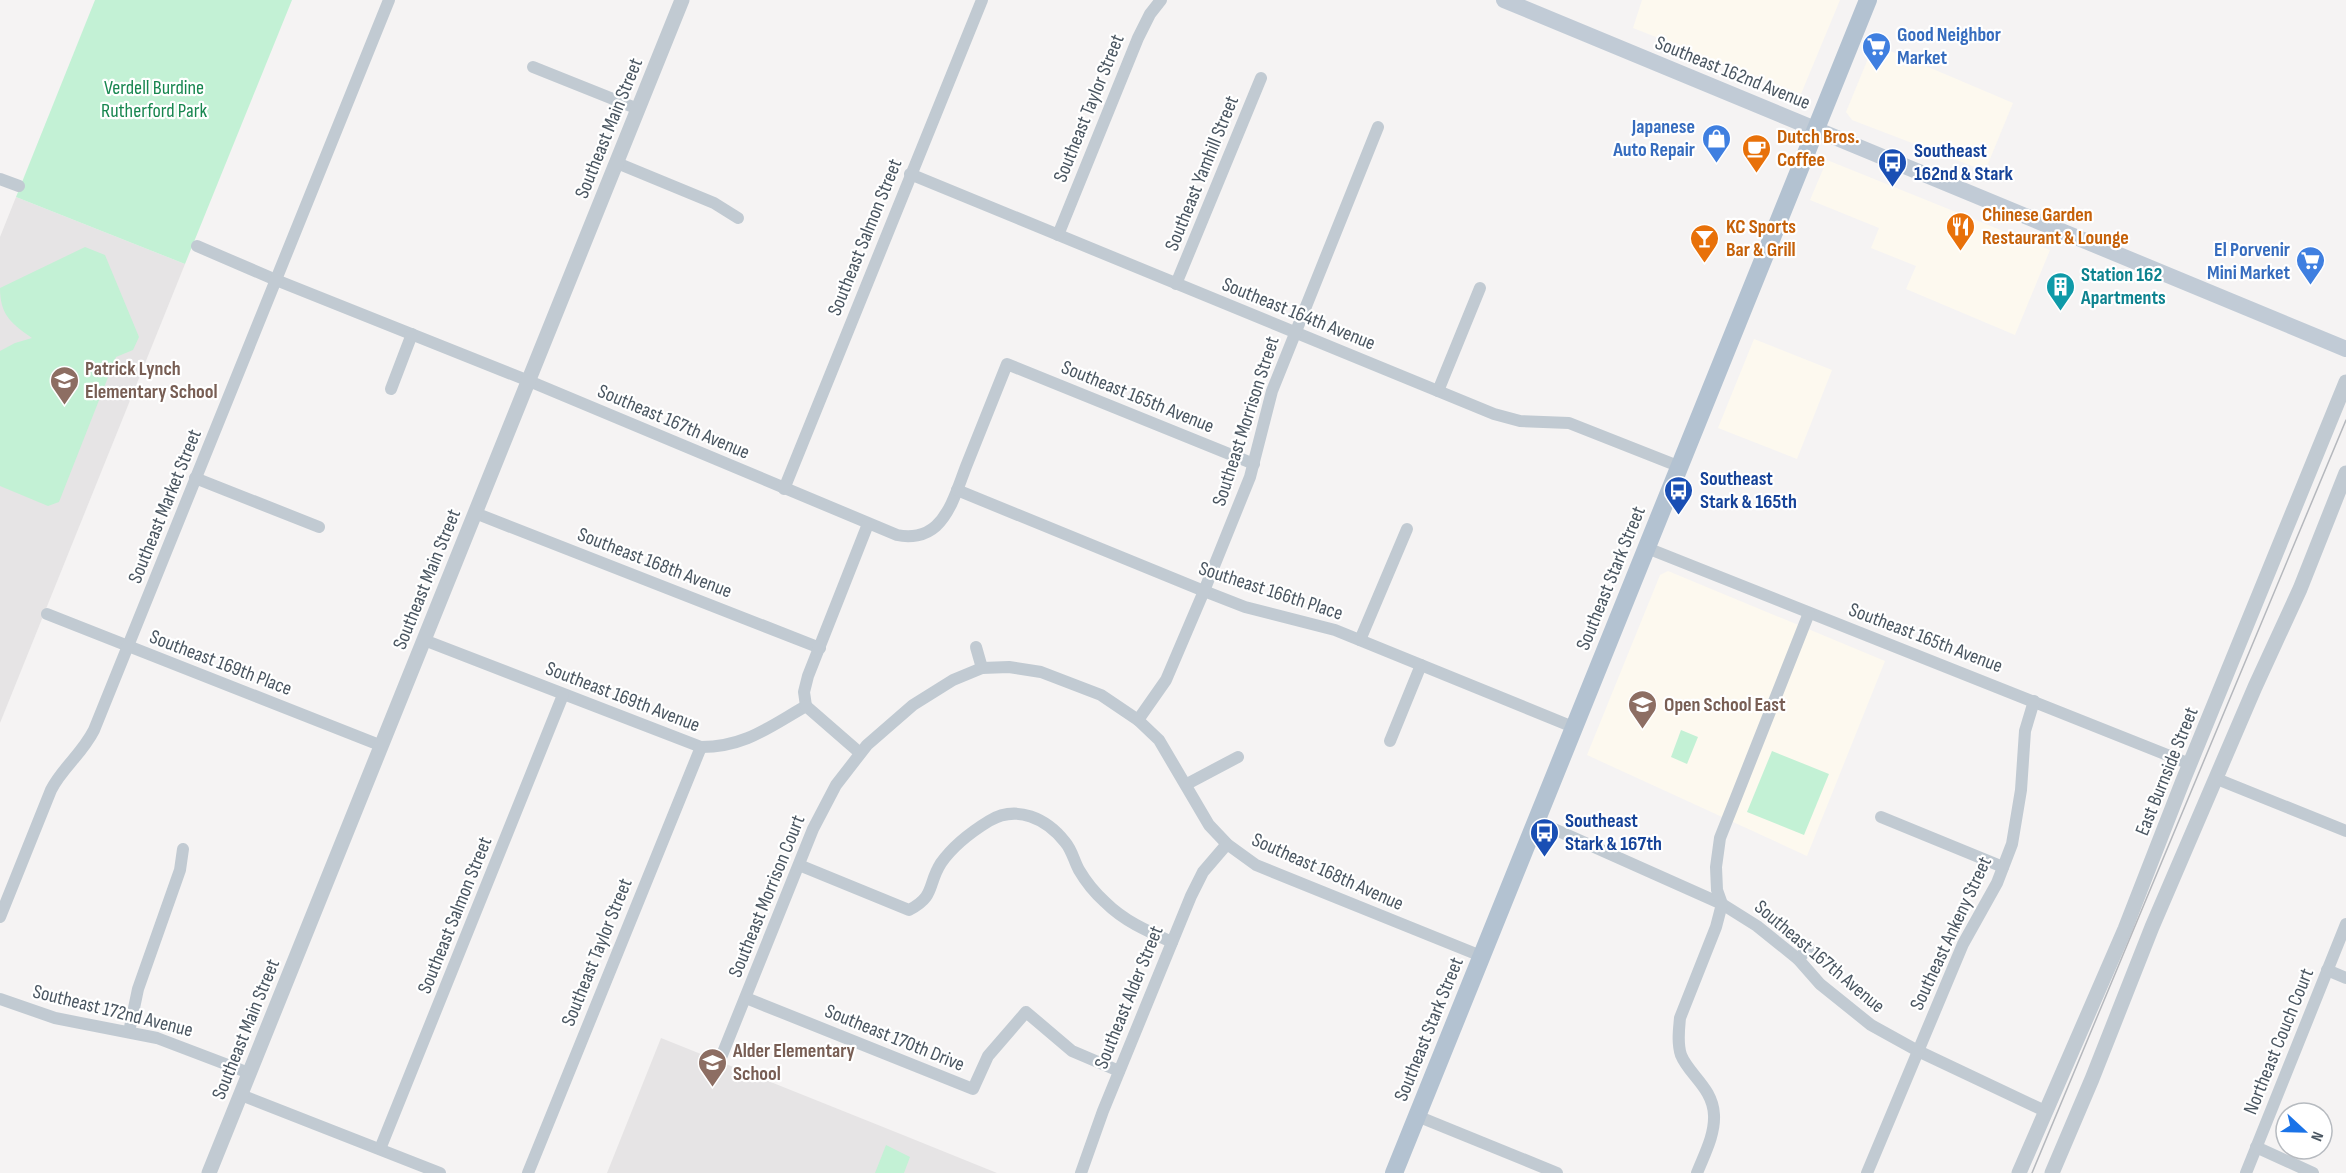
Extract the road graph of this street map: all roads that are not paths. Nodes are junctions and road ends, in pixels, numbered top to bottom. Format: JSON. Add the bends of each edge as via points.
{"nodes":[{"id":1,"x":389,"y":0,"type":"edge"},
{"id":2,"x":682,"y":0,"type":"edge"},
{"id":3,"x":982,"y":0,"type":"edge"},
{"id":4,"x":1161,"y":0,"type":"edge"},
{"id":5,"x":1503,"y":0,"type":"edge"},
{"id":6,"x":1868,"y":0,"type":"edge"},
{"id":7,"x":533,"y":67,"type":"dead end"},
{"id":8,"x":1261,"y":78,"type":"dead end"},
{"id":9,"x":638,"y":109,"type":"junction"},
{"id":10,"x":1378,"y":127,"type":"dead end"},
{"id":11,"x":1815,"y":128,"type":"junction"},
{"id":12,"x":617,"y":163,"type":"junction"},
{"id":13,"x":910,"y":174,"type":"junction"},
{"id":14,"x":0,"y":179,"type":"edge"},
{"id":15,"x":19,"y":186,"type":"dead end"},
{"id":16,"x":738,"y":218,"type":"dead end"},
{"id":17,"x":1058,"y":235,"type":"junction"},
{"id":18,"x":198,"y":246,"type":"dead end"},
{"id":19,"x":276,"y":280,"type":"junction"},
{"id":20,"x":1176,"y":284,"type":"junction"},
{"id":21,"x":1480,"y":288,"type":"dead end"},
{"id":22,"x":1295,"y":333,"type":"junction"},
{"id":23,"x":412,"y":334,"type":"junction"},
{"id":24,"x":2346,"y":349,"type":"edge"},
{"id":25,"x":529,"y":381,"type":"junction"},
{"id":26,"x":2346,"y":382,"type":"edge"},
{"id":27,"x":391,"y":389,"type":"dead end"},
{"id":28,"x":1438,"y":391,"type":"junction"},
{"id":29,"x":1254,"y":464,"type":"junction"},
{"id":30,"x":1678,"y":466,"type":"junction"},
{"id":31,"x":2346,"y":473,"type":"edge"},
{"id":32,"x":195,"y":478,"type":"junction"},
{"id":33,"x":784,"y":489,"type":"junction"},
{"id":34,"x":957,"y":490,"type":"junction"},
{"id":35,"x":476,"y":513,"type":"junction"},
{"id":36,"x":868,"y":524,"type":"junction"},
{"id":37,"x":319,"y":527,"type":"dead end"},
{"id":38,"x":1407,"y":529,"type":"dead end"},
{"id":39,"x":1647,"y":548,"type":"junction"},
{"id":40,"x":1204,"y":591,"type":"junction"},
{"id":41,"x":1809,"y":613,"type":"junction"},
{"id":42,"x":47,"y":614,"type":"dead end"},
{"id":43,"x":424,"y":640,"type":"junction"},
{"id":44,"x":1360,"y":640,"type":"junction"},
{"id":45,"x":128,"y":647,"type":"junction"},
{"id":46,"x":976,"y":647,"type":"dead end"},
{"id":47,"x":820,"y":648,"type":"junction"},
{"id":48,"x":1421,"y":665,"type":"junction"},
{"id":49,"x":982,"y":668,"type":"junction"},
{"id":50,"x":563,"y":695,"type":"junction"},
{"id":51,"x":2034,"y":700,"type":"junction"},
{"id":52,"x":806,"y":706,"type":"junction"},
{"id":53,"x":1138,"y":720,"type":"junction"},
{"id":54,"x":1573,"y":727,"type":"junction"},
{"id":55,"x":1390,"y":741,"type":"dead end"},
{"id":56,"x":382,"y":746,"type":"junction"},
{"id":57,"x":701,"y":747,"type":"junction"},
{"id":58,"x":860,"y":753,"type":"junction"},
{"id":59,"x":1238,"y":757,"type":"dead end"},
{"id":60,"x":2190,"y":764,"type":"junction"},
{"id":61,"x":2217,"y":779,"type":"junction"},
{"id":62,"x":1186,"y":784,"type":"junction"},
{"id":63,"x":1881,"y":817,"type":"dead end"},
{"id":64,"x":1536,"y":821,"type":"junction"},
{"id":65,"x":2346,"y":831,"type":"edge"},
{"id":66,"x":1227,"y":844,"type":"junction"},
{"id":67,"x":183,"y":849,"type":"dead end"},
{"id":68,"x":799,"y":865,"type":"junction"},
{"id":69,"x":2003,"y":867,"type":"junction"},
{"id":70,"x":1722,"y":903,"type":"junction"},
{"id":71,"x":0,"y":917,"type":"edge"},
{"id":72,"x":2346,"y":924,"type":"edge"},
{"id":73,"x":1172,"y":942,"type":"junction"},
{"id":74,"x":1809,"y":948,"type":"dead end"},
{"id":75,"x":1481,"y":956,"type":"junction"},
{"id":76,"x":1798,"y":959,"type":"junction"},
{"id":77,"x":2328,"y":970,"type":"junction"},
{"id":78,"x":2346,"y":978,"type":"edge"},
{"id":79,"x":746,"y":998,"type":"junction"},
{"id":80,"x":0,"y":999,"type":"edge"},
{"id":81,"x":129,"y":1032,"type":"junction"},
{"id":82,"x":1918,"y":1052,"type":"junction"},
{"id":83,"x":720,"y":1060,"type":"dead end"},
{"id":84,"x":1119,"y":1071,"type":"junction"},
{"id":85,"x":249,"y":1073,"type":"junction"},
{"id":86,"x":241,"y":1095,"type":"junction"},
{"id":87,"x":2045,"y":1111,"type":"junction"},
{"id":88,"x":1417,"y":1116,"type":"junction"},
{"id":89,"x":2256,"y":1147,"type":"junction"},
{"id":90,"x":380,"y":1149,"type":"junction"},
{"id":91,"x":209,"y":1173,"type":"edge"},
{"id":92,"x":440,"y":1173,"type":"edge"},
{"id":93,"x":528,"y":1173,"type":"edge"},
{"id":94,"x":1081,"y":1173,"type":"edge"},
{"id":95,"x":1394,"y":1173,"type":"edge"},
{"id":96,"x":1557,"y":1173,"type":"edge"},
{"id":97,"x":1697,"y":1173,"type":"edge"},
{"id":98,"x":1867,"y":1173,"type":"edge"},
{"id":99,"x":2019,"y":1173,"type":"edge"},
{"id":100,"x":2052,"y":1173,"type":"edge"},
{"id":101,"x":2246,"y":1173,"type":"edge"},
{"id":102,"x":2313,"y":1173,"type":"edge"}],
"edges":[{"from":1,"to":19,"type":"street","name":"Southeast Market Street"},
{"from":2,"to":9,"type":"street","name":"Southeast Main Street"},
{"from":3,"to":13,"type":"street","name":"Southeast Salmon Street"},
{"from":4,"to":17,"type":"street","name":"Southeast Taylor Street","via":[[1138,38]]},
{"from":5,"to":11,"type":"main road","name":"Southeast 162nd Avenue"},
{"from":6,"to":11,"type":"main road","name":"Southeast Stark Street"},
{"from":7,"to":9,"type":"street"},
{"from":8,"to":20,"type":"street","name":"Southeast Yamhill Street"},
{"from":9,"to":12,"type":"street","name":"Southeast Main Street"},
{"from":10,"to":22,"type":"street","name":"Southeast Morrison Street"},
{"from":11,"to":24,"type":"main road","name":"Southeast 162nd Avenue"},
{"from":11,"to":30,"type":"main road","name":"Southeast Stark Street"},
{"from":12,"to":16,"type":"street","via":[[714,202]]},
{"from":12,"to":25,"type":"street","name":"Southeast Main Street"},
{"from":13,"to":17,"type":"street","name":"Southeast 164th Avenue"},
{"from":13,"to":33,"type":"street","name":"Southeast Salmon Street"},
{"from":14,"to":15,"type":"street"},
{"from":17,"to":20,"type":"street","name":"Southeast 164th Avenue"},
{"from":18,"to":19,"type":"street","name":"Southeast 167th Avenue"},
{"from":19,"to":23,"type":"street","name":"Southeast 167th Avenue"},
{"from":19,"to":32,"type":"street","name":"Southeast Market Street"},
{"from":20,"to":22,"type":"street","name":"Southeast 164th Avenue"},
{"from":21,"to":28,"type":"street"},
{"from":22,"to":28,"type":"street","name":"Southeast 164th Avenue"},
{"from":22,"to":29,"type":"street","name":"Southeast Morrison Street","via":[[1266,408]]},
{"from":23,"to":25,"type":"street","name":"Southeast 167th Avenue"},
{"from":23,"to":27,"type":"street"},
{"from":25,"to":33,"type":"street","name":"Southeast 167th Avenue"},
{"from":25,"to":35,"type":"street","name":"Southeast Main Street"},
{"from":26,"to":60,"type":"street","name":"East Burnside Street"},
{"from":28,"to":30,"type":"street","name":"Southeast 164th Avenue","via":[[1508,419],[1569,423]]},
{"from":29,"to":34,"type":"street","name":"Southeast 165th Avenue","via":[[1007,364]]},
{"from":29,"to":40,"type":"street","name":"Southeast Morrison Street"},
{"from":30,"to":39,"type":"main road","name":"Southeast Stark Street"},
{"from":31,"to":61,"type":"street"},
{"from":32,"to":37,"type":"street"},
{"from":32,"to":45,"type":"street","name":"Southeast Market Street"},
{"from":33,"to":36,"type":"street","name":"Southeast 167th Avenue"},
{"from":34,"to":36,"type":"street","name":"Southeast 167th Avenue","via":[[943,519],[923,534],[907,537]]},
{"from":34,"to":40,"type":"street","name":"Southeast 166th Place"},
{"from":35,"to":43,"type":"street","name":"Southeast Main Street"},
{"from":35,"to":47,"type":"street","name":"Southeast 168th Avenue"},
{"from":36,"to":47,"type":"street"},
{"from":38,"to":44,"type":"street"},
{"from":39,"to":41,"type":"street","name":"Southeast 165th Avenue"},
{"from":39,"to":54,"type":"main road","name":"Southeast Stark Street"},
{"from":40,"to":44,"type":"street","name":"Southeast 166th Place"},
{"from":40,"to":53,"type":"street","name":"Southeast Morrison Street","via":[[1166,680]]},
{"from":41,"to":51,"type":"street","name":"Southeast 165th Avenue"},
{"from":41,"to":70,"type":"street","via":[[1720,838],[1716,867]]},
{"from":42,"to":45,"type":"street","name":"Southeast 169th Place"},
{"from":43,"to":50,"type":"street","name":"Southeast 169th Avenue"},
{"from":43,"to":56,"type":"street","name":"Southeast Main Street"},
{"from":44,"to":48,"type":"street","name":"Southeast 166th Place"},
{"from":45,"to":56,"type":"street","name":"Southeast 169th Place"},
{"from":45,"to":71,"type":"street","name":"Southeast Market Street","via":[[92,736],[51,790]]},
{"from":46,"to":49,"type":"street"},
{"from":47,"to":52,"type":"street","via":[[804,692]]},
{"from":48,"to":54,"type":"street","name":"Southeast 166th Place"},
{"from":48,"to":55,"type":"street"},
{"from":49,"to":53,"type":"street","name":"Southeast 168th Avenue","via":[[1041,672],[1101,695]]},
{"from":49,"to":58,"type":"street","name":"Southeast 168th Avenue","via":[[913,705]]},
{"from":50,"to":57,"type":"street","name":"Southeast 169th Avenue"},
{"from":50,"to":90,"type":"street","name":"Southeast Salmon Street"},
{"from":51,"to":60,"type":"street","name":"Southeast 165th Avenue"},
{"from":51,"to":69,"type":"street","name":"Southeast Ankeny Street","via":[[2023,747],[2017,822]]},
{"from":52,"to":57,"type":"street","name":"Southeast 169th Avenue","via":[[742,742]]},
{"from":52,"to":58,"type":"street"},
{"from":53,"to":62,"type":"street","name":"Southeast 168th Avenue","via":[[1159,740]]},
{"from":54,"to":64,"type":"main road","name":"Southeast Stark Street"},
{"from":56,"to":85,"type":"street","name":"Southeast Main Street"},
{"from":57,"to":93,"type":"street","name":"Southeast Taylor Street"},
{"from":58,"to":68,"type":"street","name":"Southeast Morrison Court","via":[[822,808]]},
{"from":59,"to":62,"type":"street"},
{"from":60,"to":87,"type":"street","name":"East Burnside Street","via":[[2125,929]]},
{"from":61,"to":65,"type":"street"},
{"from":61,"to":100,"type":"street"},
{"from":62,"to":66,"type":"street","name":"Southeast 168th Avenue","via":[[1209,825]]},
{"from":63,"to":69,"type":"street"},
{"from":64,"to":70,"type":"street","name":"Southeast 167th Avenue"},
{"from":64,"to":75,"type":"main road","name":"Southeast Stark Street"},
{"from":66,"to":73,"type":"street","name":"Southeast Alder Street","via":[[1203,872]]},
{"from":66,"to":75,"type":"street","name":"Southeast 168th Avenue","via":[[1256,865]]},
{"from":67,"to":81,"type":"street","via":[[180,870],[138,989]]},
{"from":68,"to":73,"type":"street","via":[[909,910],[924,902],[941,863],[964,838],[1006,814],[1029,815],[1053,828],[1067,844],[1089,886],[1105,902],[1122,917]]},
{"from":68,"to":79,"type":"street","name":"Southeast Morrison Court"},
{"from":69,"to":82,"type":"street","name":"Southeast Ankeny Street","via":[[1964,944]]},
{"from":70,"to":76,"type":"street","name":"Southeast 167th Avenue"},
{"from":70,"to":97,"type":"street","via":[[1678,1033],[1681,1054],[1708,1095],[1714,1114],[1714,1127]]},
{"from":72,"to":77,"type":"street","name":"Northeast Couch Court"},
{"from":73,"to":84,"type":"street","name":"Southeast Alder Street"},
{"from":74,"to":76,"type":"street"},
{"from":75,"to":88,"type":"main road","name":"Southeast Stark Street"},
{"from":76,"to":82,"type":"street","name":"Southeast 167th Avenue","via":[[1841,1003]]},
{"from":77,"to":78,"type":"street"},
{"from":77,"to":89,"type":"street","name":"Northeast Couch Court"},
{"from":79,"to":83,"type":"street","name":"Southeast Morrison Court"},
{"from":79,"to":84,"type":"street","name":"Southeast 170th Drive","via":[[973,1089],[988,1056],[1026,1012],[1072,1051]]},
{"from":80,"to":81,"type":"street","name":"Southeast 172nd Avenue","via":[[55,1018]]},
{"from":81,"to":85,"type":"street","name":"Southeast 172nd Avenue","via":[[180,1046]]},
{"from":82,"to":87,"type":"street","name":"Southeast 167th Avenue"},
{"from":82,"to":98,"type":"street","name":"Southeast Ankeny Street"},
{"from":84,"to":94,"type":"street","name":"Southeast Alder Street"},
{"from":85,"to":86,"type":"street","name":"Southeast Main Street"},
{"from":86,"to":90,"type":"street"},
{"from":86,"to":91,"type":"street","name":"Southeast Main Street"},
{"from":87,"to":99,"type":"street","name":"East Burnside Street"},
{"from":88,"to":95,"type":"main road","name":"Southeast Stark Street"},
{"from":88,"to":96,"type":"street"},
{"from":89,"to":101,"type":"street","name":"Northeast Couch Court"},
{"from":89,"to":102,"type":"street"},
{"from":90,"to":92,"type":"street"}]}
